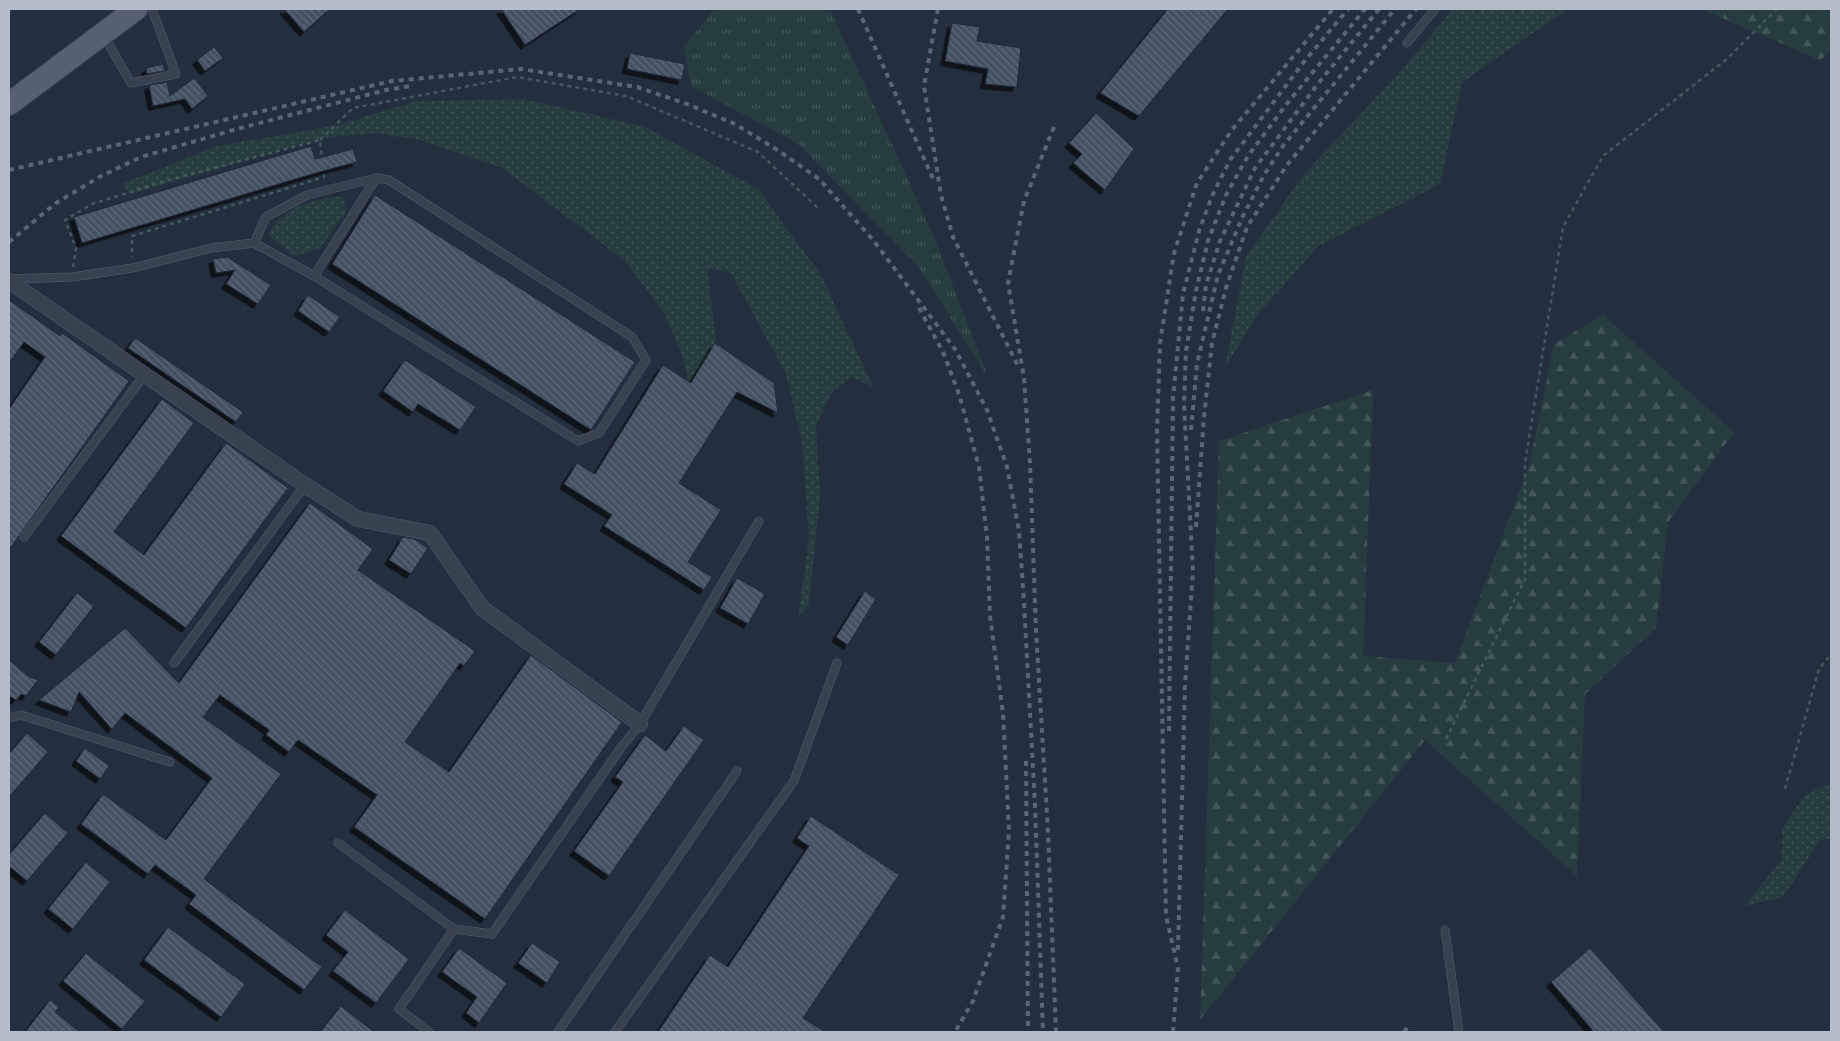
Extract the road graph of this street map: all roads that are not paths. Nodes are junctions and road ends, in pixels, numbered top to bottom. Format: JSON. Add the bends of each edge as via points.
{"nodes":[{"id":1,"x":136,"y":9,"type":"edge"},
{"id":2,"x":152,"y":9,"type":"edge"},
{"id":3,"x":1435,"y":9,"type":"edge"},
{"id":4,"x":104,"y":34,"type":"junction"},
{"id":5,"x":1407,"y":43,"type":"dead end"},
{"id":6,"x":9,"y":104,"type":"edge"},
{"id":7,"x":376,"y":178,"type":"junction"},
{"id":8,"x":254,"y":244,"type":"junction"},
{"id":9,"x":314,"y":276,"type":"junction"},
{"id":10,"x":9,"y":280,"type":"edge"},
{"id":11,"x":145,"y":374,"type":"junction"},
{"id":12,"x":305,"y":485,"type":"junction"},
{"id":13,"x":759,"y":521,"type":"dead end"},
{"id":14,"x":24,"y":538,"type":"dead end"},
{"id":15,"x":174,"y":662,"type":"dead end"},
{"id":16,"x":837,"y":663,"type":"dead end"},
{"id":17,"x":9,"y":718,"type":"edge"},
{"id":18,"x":640,"y":724,"type":"junction"},
{"id":19,"x":170,"y":762,"type":"dead end"},
{"id":20,"x":737,"y":771,"type":"dead end"},
{"id":21,"x":338,"y":843,"type":"dead end"},
{"id":22,"x":454,"y":929,"type":"junction"},
{"id":23,"x":1445,"y":930,"type":"dead end"},
{"id":24,"x":429,"y":1032,"type":"edge"},
{"id":25,"x":558,"y":1032,"type":"edge"},
{"id":26,"x":615,"y":1032,"type":"edge"},
{"id":27,"x":1459,"y":1032,"type":"edge"}],
"edges":[{"from":1,"to":4,"type":"main road"},
{"from":2,"to":4,"type":"lane","via":[[176,74],[131,83]]},
{"from":3,"to":5,"type":"lane"},
{"from":4,"to":6,"type":"main road"},
{"from":7,"to":8,"type":"lane","via":[[307,195],[266,217]]},
{"from":7,"to":9,"type":"lane"},
{"from":7,"to":9,"type":"lane","via":[[389,180],[632,337],[646,360],[599,434],[578,441]]},
{"from":8,"to":9,"type":"lane"},
{"from":8,"to":10,"type":"lane","via":[[211,248],[133,268],[72,277]]},
{"from":10,"to":11,"type":"street"},
{"from":11,"to":12,"type":"street"},
{"from":11,"to":14,"type":"lane"},
{"from":12,"to":15,"type":"lane"},
{"from":12,"to":18,"type":"street","via":[[358,519],[430,533],[482,608]]},
{"from":13,"to":18,"type":"lane"},
{"from":16,"to":26,"type":"lane","via":[[794,781]]},
{"from":17,"to":19,"type":"lane","via":[[21,715]]},
{"from":18,"to":22,"type":"lane","via":[[492,934]]},
{"from":20,"to":25,"type":"lane"},
{"from":21,"to":22,"type":"lane"},
{"from":22,"to":24,"type":"lane","via":[[399,1009]]},
{"from":23,"to":27,"type":"lane"}]}
